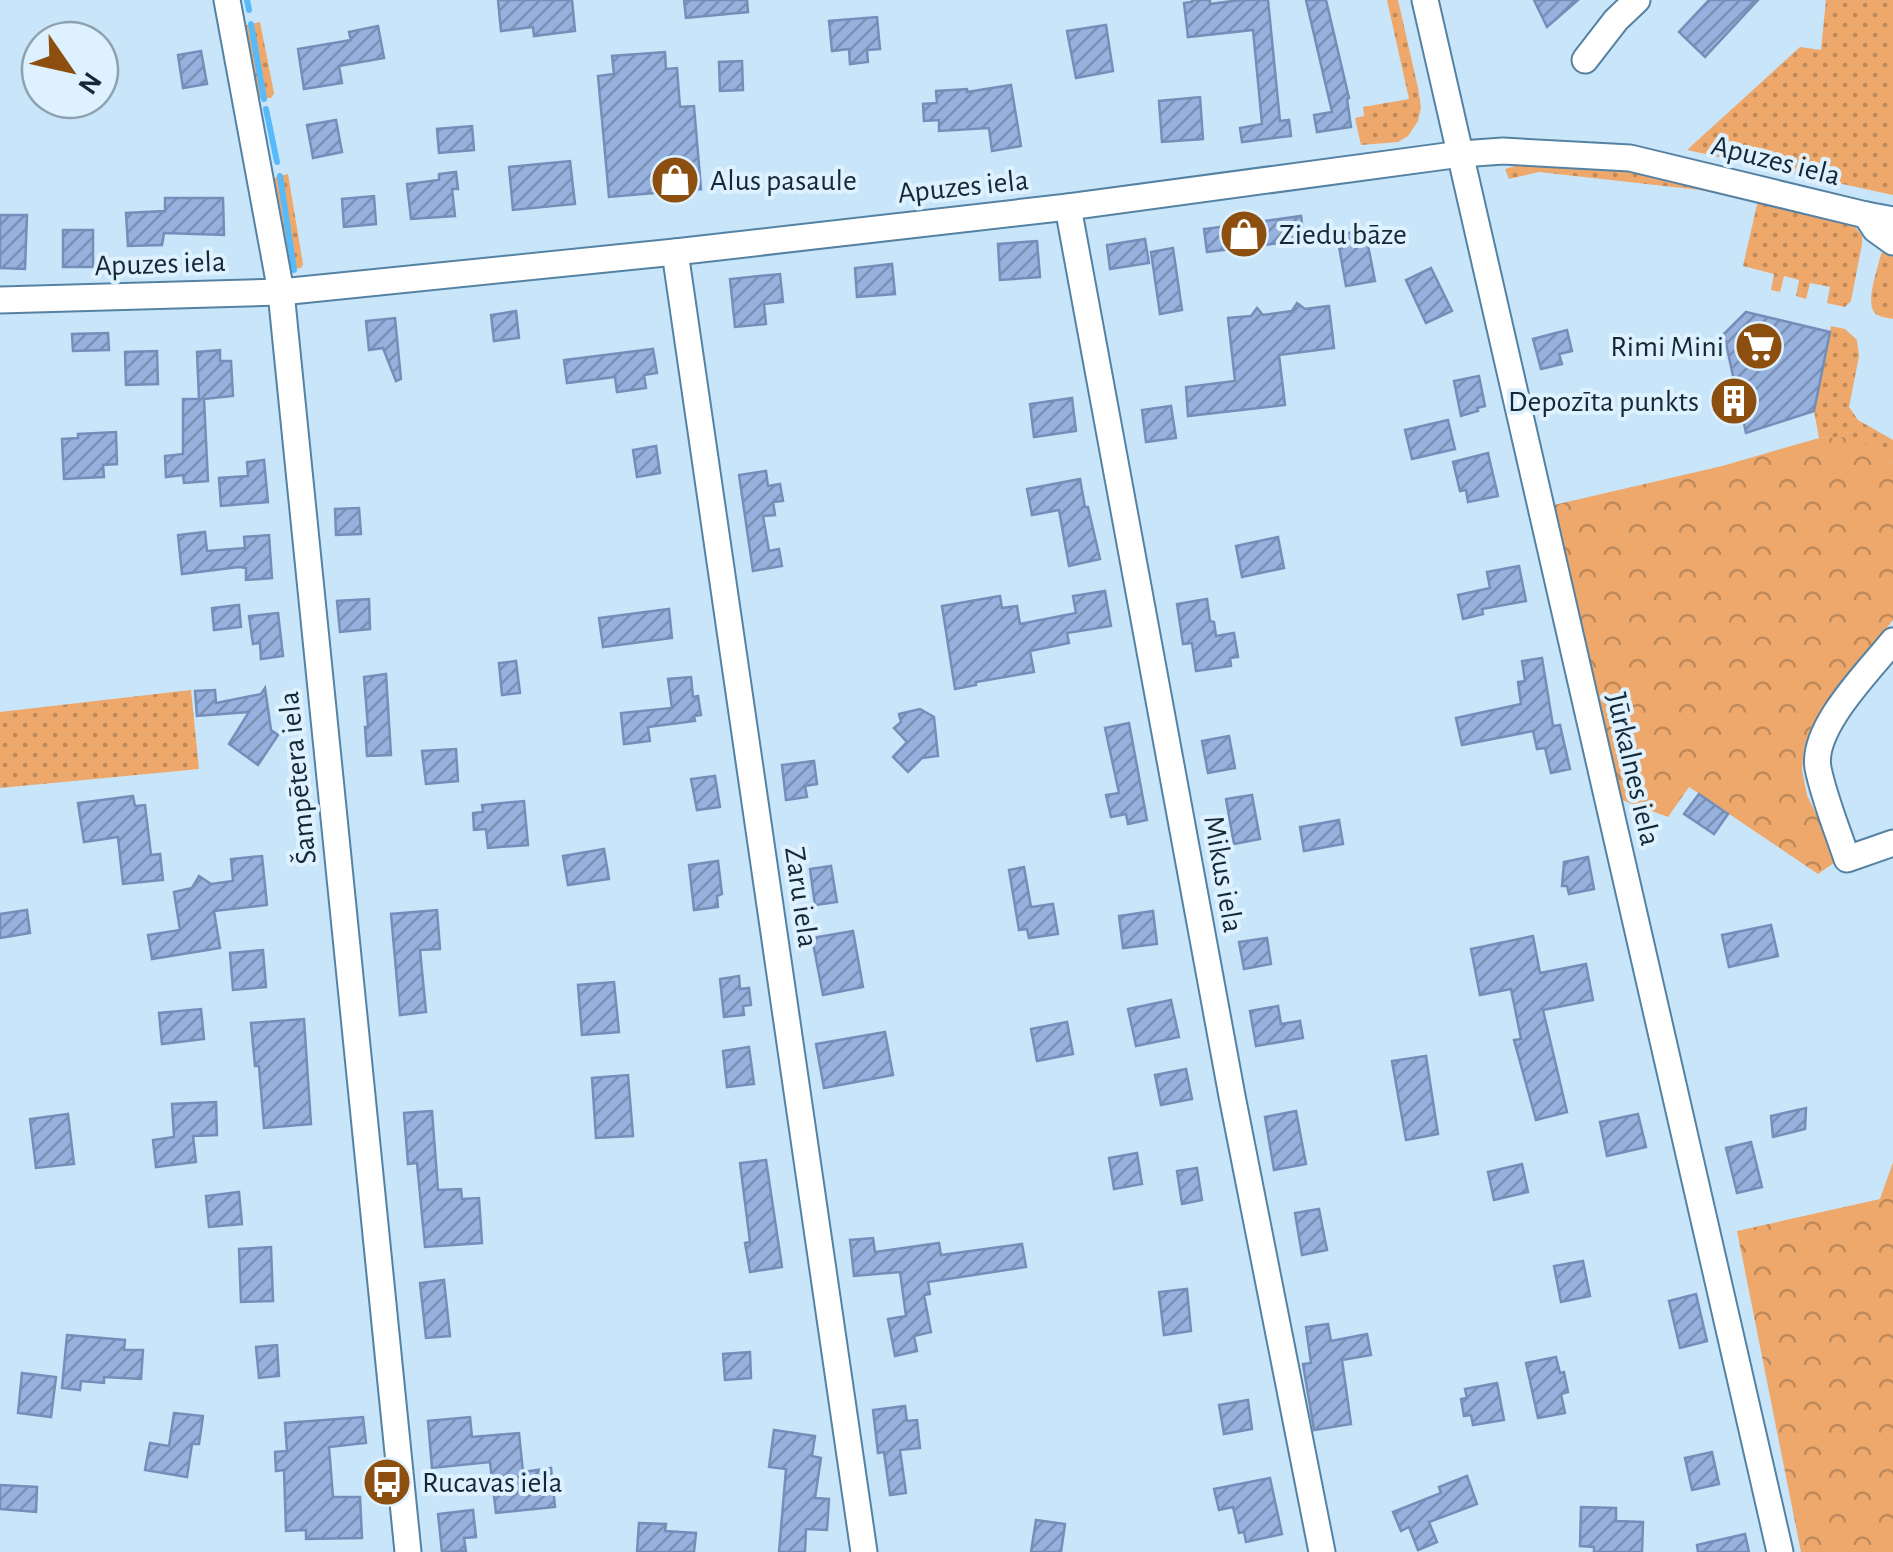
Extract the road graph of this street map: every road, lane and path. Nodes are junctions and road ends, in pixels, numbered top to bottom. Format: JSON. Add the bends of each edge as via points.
{"nodes":[{"id":1,"x":227,"y":0,"type":"edge"},
{"id":2,"x":1425,"y":0,"type":"edge"},
{"id":3,"x":1637,"y":0,"type":"edge"},
{"id":4,"x":1585,"y":60,"type":"dead end"},
{"id":5,"x":1461,"y":154,"type":"junction"},
{"id":6,"x":1068,"y":207,"type":"junction"},
{"id":7,"x":1866,"y":216,"type":"junction"},
{"id":8,"x":1893,"y":220,"type":"edge"},
{"id":9,"x":1893,"y":242,"type":"edge"},
{"id":10,"x":674,"y":252,"type":"junction"},
{"id":11,"x":281,"y":292,"type":"junction"},
{"id":12,"x":0,"y":300,"type":"edge"},
{"id":13,"x":1893,"y":641,"type":"edge"},
{"id":14,"x":1893,"y":843,"type":"edge"},
{"id":15,"x":408,"y":1552,"type":"edge"},
{"id":16,"x":864,"y":1552,"type":"edge"},
{"id":17,"x":1322,"y":1552,"type":"edge"},
{"id":18,"x":1780,"y":1552,"type":"edge"}],
"edges":[{"from":1,"to":11,"type":"street","name":"Šampētera iela"},
{"from":2,"to":5,"type":"street","name":"Jūrkalnes iela"},
{"from":3,"to":4,"type":"street"},
{"from":5,"to":6,"type":"street","name":"Apuzes iela"},
{"from":5,"to":7,"type":"street","name":"Apuzes iela","via":[[1630,158]]},
{"from":5,"to":18,"type":"street","name":"Jūrkalnes iela"},
{"from":6,"to":10,"type":"street","name":"Apuzes iela"},
{"from":6,"to":17,"type":"street","name":"Mikus iela"},
{"from":7,"to":8,"type":"street","name":"Apuzes iela"},
{"from":7,"to":9,"type":"street","name":"Apuzes iela"},
{"from":10,"to":11,"type":"street","name":"Apuzes iela"},
{"from":10,"to":16,"type":"street","name":"Zaru iela"},
{"from":11,"to":12,"type":"street","name":"Apuzes iela"},
{"from":11,"to":15,"type":"street","name":"Šampētera iela"},
{"from":13,"to":14,"type":"street","via":[[1834,714],[1818,746],[1847,859]]}]}
